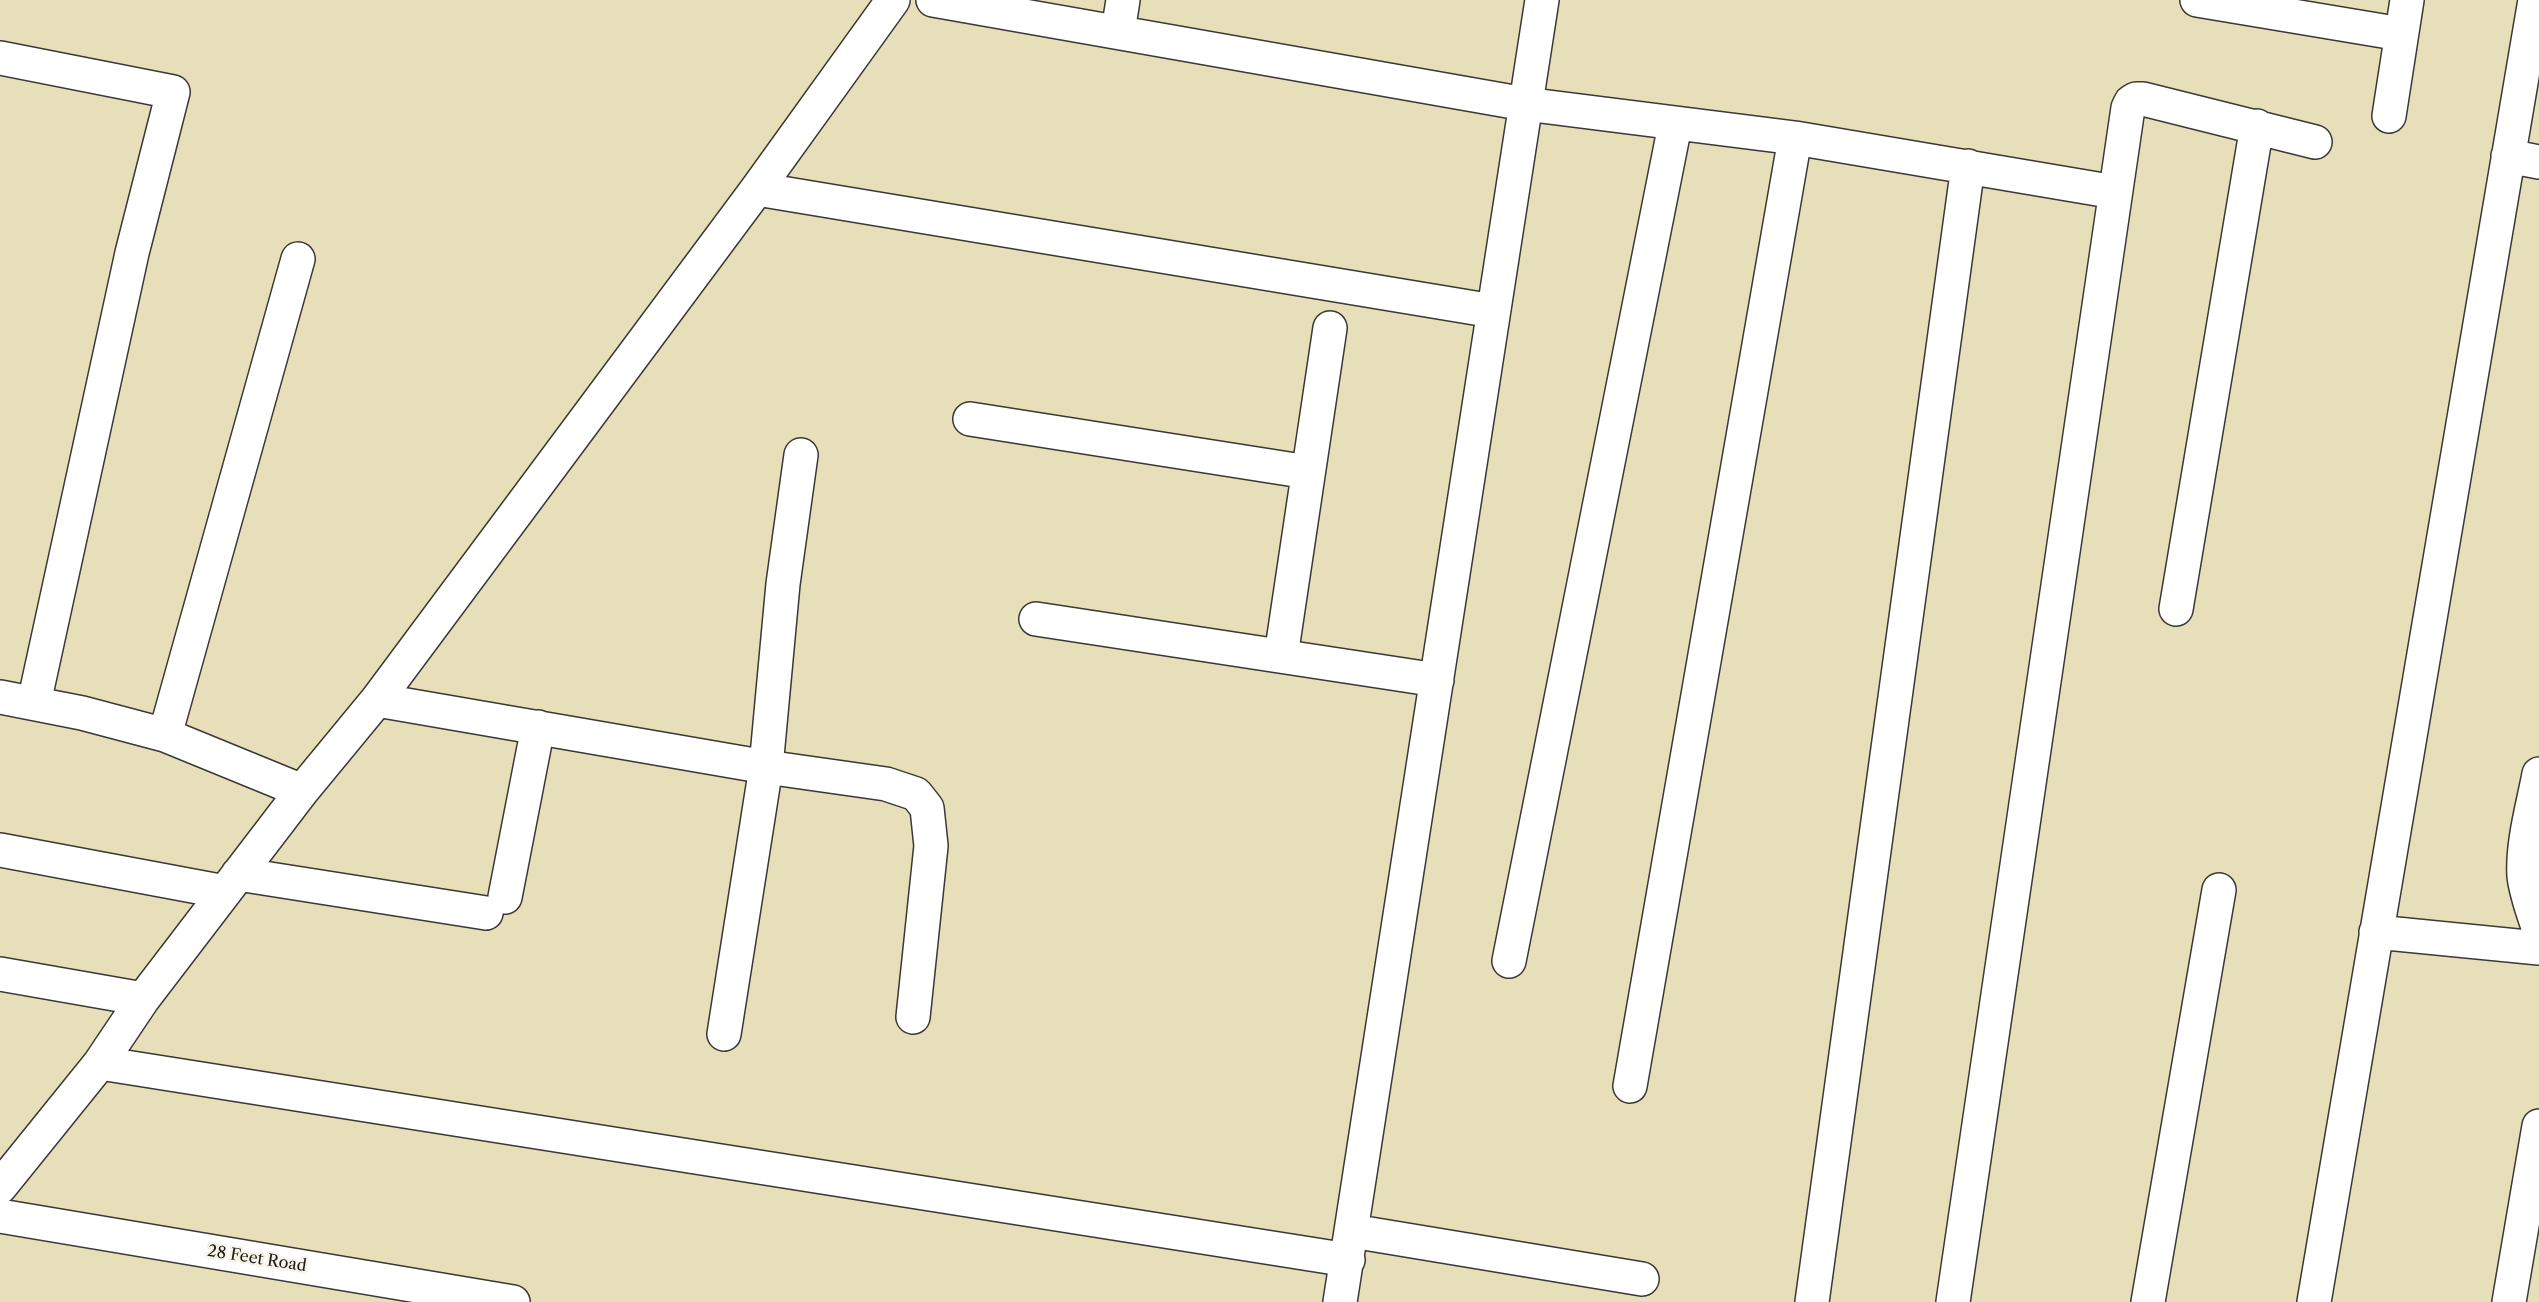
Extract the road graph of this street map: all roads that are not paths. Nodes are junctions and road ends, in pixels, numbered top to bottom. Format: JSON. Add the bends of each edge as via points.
{"nodes":[{"id":1,"x":892,"y":0,"type":"edge"},
{"id":2,"x":933,"y":0,"type":"edge"},
{"id":3,"x":1123,"y":0,"type":"edge"},
{"id":4,"x":1542,"y":0,"type":"edge"},
{"id":5,"x":2197,"y":0,"type":"edge"},
{"id":6,"x":2407,"y":0,"type":"edge"},
{"id":7,"x":2535,"y":0,"type":"edge"},
{"id":8,"x":1118,"y":32,"type":"junction"},
{"id":9,"x":2402,"y":34,"type":"junction"},
{"id":10,"x":0,"y":58,"type":"edge"},
{"id":11,"x":1525,"y":104,"type":"junction"},
{"id":12,"x":2389,"y":116,"type":"dead end"},
{"id":13,"x":1675,"y":125,"type":"junction"},
{"id":14,"x":2257,"y":126,"type":"junction"},
{"id":15,"x":1795,"y":138,"type":"junction"},
{"id":16,"x":2315,"y":142,"type":"dead end"},
{"id":17,"x":2524,"y":159,"type":"edge"},
{"id":18,"x":1968,"y":166,"type":"junction"},
{"id":19,"x":757,"y":189,"type":"junction"},
{"id":20,"x":2115,"y":192,"type":"junction"},
{"id":21,"x":298,"y":259,"type":"dead end"},
{"id":22,"x":1493,"y":311,"type":"junction"},
{"id":23,"x":1330,"y":328,"type":"dead end"},
{"id":24,"x":970,"y":419,"type":"dead end"},
{"id":25,"x":801,"y":455,"type":"dead end"},
{"id":26,"x":1308,"y":472,"type":"junction"},
{"id":27,"x":2176,"y":609,"type":"dead end"},
{"id":28,"x":1036,"y":619,"type":"dead end"},
{"id":29,"x":1281,"y":656,"type":"junction"},
{"id":30,"x":1437,"y":680,"type":"junction"},
{"id":31,"x":0,"y":697,"type":"edge"},
{"id":32,"x":377,"y":700,"type":"junction"},
{"id":33,"x":34,"y":703,"type":"junction"},
{"id":34,"x":538,"y":727,"type":"junction"},
{"id":35,"x":165,"y":735,"type":"junction"},
{"id":36,"x":766,"y":767,"type":"junction"},
{"id":37,"x":2539,"y":774,"type":"edge"},
{"id":38,"x":302,"y":791,"type":"junction"},
{"id":39,"x":0,"y":850,"type":"edge"},
{"id":40,"x":232,"y":883,"type":"junction"},
{"id":41,"x":2219,"y":890,"type":"dead end"},
{"id":42,"x":2539,"y":930,"type":"edge"},
{"id":43,"x":2376,"y":932,"type":"junction"},
{"id":44,"x":2539,"y":948,"type":"edge"},
{"id":45,"x":1509,"y":961,"type":"dead end"},
{"id":46,"x":0,"y":974,"type":"edge"},
{"id":47,"x":143,"y":999,"type":"junction"},
{"id":48,"x":913,"y":1017,"type":"dead end"},
{"id":49,"x":724,"y":1034,"type":"dead end"},
{"id":50,"x":100,"y":1063,"type":"junction"},
{"id":51,"x":1630,"y":1086,"type":"dead end"},
{"id":52,"x":2539,"y":1126,"type":"edge"},
{"id":53,"x":0,"y":1187,"type":"edge"},
{"id":54,"x":0,"y":1216,"type":"edge"},
{"id":55,"x":1350,"y":1246,"type":"junction"},
{"id":56,"x":1642,"y":1279,"type":"dead end"},
{"id":57,"x":462,"y":1298,"type":"edge"},
{"id":58,"x":513,"y":1302,"type":"edge"},
{"id":59,"x":1340,"y":1302,"type":"edge"},
{"id":60,"x":1812,"y":1302,"type":"edge"},
{"id":61,"x":1953,"y":1302,"type":"edge"},
{"id":62,"x":2148,"y":1302,"type":"edge"},
{"id":63,"x":2314,"y":1302,"type":"edge"},
{"id":64,"x":2510,"y":1302,"type":"edge"}],
"edges":[{"from":1,"to":19,"type":"street"},
{"from":2,"to":8,"type":"street"},
{"from":3,"to":8,"type":"street"},
{"from":4,"to":11,"type":"street"},
{"from":5,"to":9,"type":"street"},
{"from":6,"to":9,"type":"street"},
{"from":7,"to":17,"type":"street"},
{"from":8,"to":11,"type":"street"},
{"from":9,"to":12,"type":"street"},
{"from":10,"to":33,"type":"street","via":[[173,92],[132,253]]},
{"from":11,"to":13,"type":"street"},
{"from":11,"to":22,"type":"street"},
{"from":13,"to":15,"type":"street"},
{"from":13,"to":45,"type":"street"},
{"from":14,"to":16,"type":"street"},
{"from":14,"to":20,"type":"street","via":[[2136,99],[2128,108]]},
{"from":14,"to":27,"type":"street"},
{"from":15,"to":18,"type":"street"},
{"from":15,"to":51,"type":"street"},
{"from":17,"to":43,"type":"street"},
{"from":18,"to":20,"type":"street"},
{"from":18,"to":60,"type":"street"},
{"from":19,"to":22,"type":"street"},
{"from":19,"to":32,"type":"street"},
{"from":20,"to":61,"type":"street"},
{"from":21,"to":35,"type":"street"},
{"from":22,"to":30,"type":"street"},
{"from":23,"to":26,"type":"street"},
{"from":24,"to":26,"type":"street"},
{"from":25,"to":36,"type":"street","via":[[783,584]]},
{"from":26,"to":29,"type":"street"},
{"from":28,"to":29,"type":"street"},
{"from":29,"to":30,"type":"street"},
{"from":30,"to":55,"type":"street"},
{"from":31,"to":33,"type":"street"},
{"from":32,"to":34,"type":"street"},
{"from":32,"to":38,"type":"street"},
{"from":33,"to":35,"type":"street"},
{"from":34,"to":36,"type":"street"},
{"from":34,"to":40,"type":"street","via":[[495,905]]},
{"from":35,"to":38,"type":"street"},
{"from":36,"to":48,"type":"street","via":[[886,784],[916,794],[927,808],[931,846]]},
{"from":36,"to":49,"type":"street"},
{"from":37,"to":42,"type":"street","via":[[2524,875]]},
{"from":38,"to":40,"type":"street"},
{"from":39,"to":40,"type":"street"},
{"from":40,"to":47,"type":"street"},
{"from":41,"to":62,"type":"street"},
{"from":43,"to":44,"type":"street"},
{"from":43,"to":63,"type":"street"},
{"from":46,"to":47,"type":"street"},
{"from":47,"to":50,"type":"street"},
{"from":50,"to":53,"type":"street"},
{"from":50,"to":55,"type":"street"},
{"from":52,"to":64,"type":"street"},
{"from":54,"to":57,"type":"street","name":"28 Feet Road"},
{"from":55,"to":56,"type":"street"},
{"from":55,"to":59,"type":"street"},
{"from":57,"to":58,"type":"street","name":"28 Feet Road"}]}
